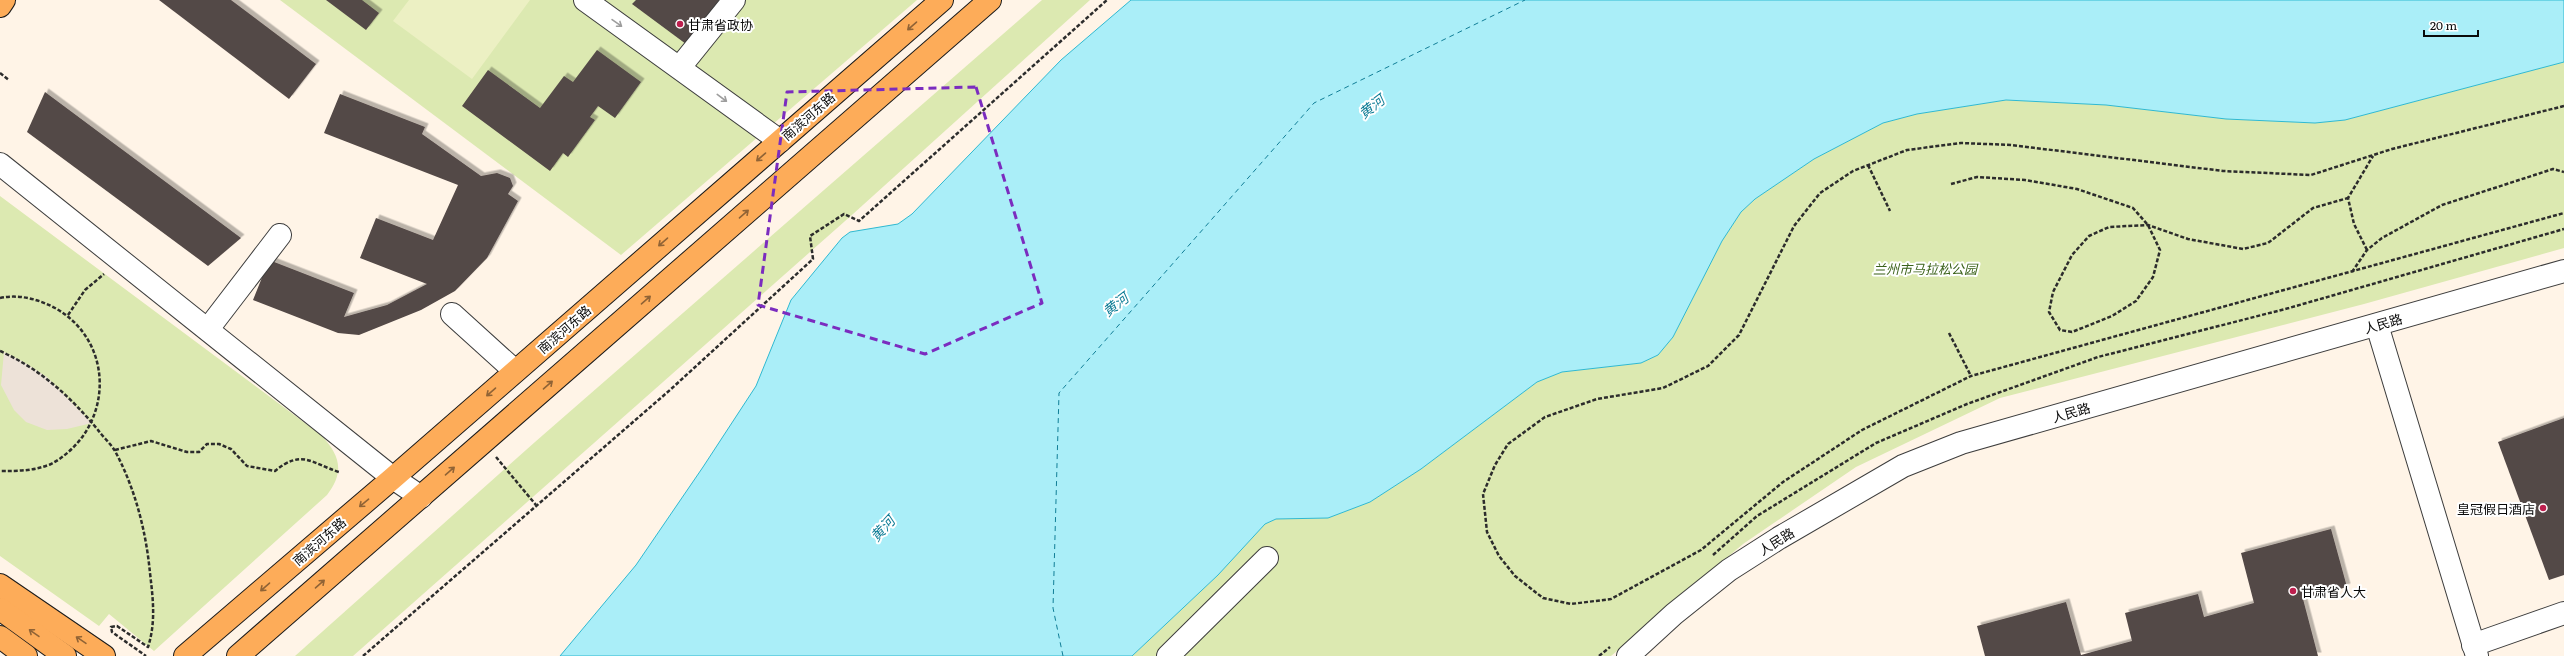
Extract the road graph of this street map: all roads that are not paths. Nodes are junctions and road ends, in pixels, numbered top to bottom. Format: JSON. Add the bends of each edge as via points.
{"nodes":[{"id":1,"x":4,"y":0,"type":"edge"},
{"id":2,"x":585,"y":0,"type":"edge"},
{"id":3,"x":734,"y":0,"type":"edge"},
{"id":4,"x":942,"y":0,"type":"edge"},
{"id":5,"x":990,"y":0,"type":"edge"},
{"id":6,"x":0,"y":6,"type":"edge"},
{"id":7,"x":680,"y":67,"type":"junction"},
{"id":8,"x":780,"y":141,"type":"junction"},
{"id":9,"x":0,"y":164,"type":"edge"},
{"id":10,"x":280,"y":235,"type":"dead end"},
{"id":11,"x":2564,"y":271,"type":"edge"},
{"id":12,"x":452,"y":314,"type":"dead end"},
{"id":13,"x":2377,"y":325,"type":"junction"},
{"id":14,"x":208,"y":329,"type":"junction"},
{"id":15,"x":515,"y":371,"type":"junction"},
{"id":16,"x":393,"y":478,"type":"junction"},
{"id":17,"x":421,"y":497,"type":"junction"},
{"id":18,"x":1267,"y":558,"type":"dead end"},
{"id":19,"x":0,"y":585,"type":"edge"},
{"id":20,"x":0,"y":609,"type":"edge"},
{"id":21,"x":2564,"y":613,"type":"edge"},
{"id":22,"x":0,"y":637,"type":"edge"},
{"id":23,"x":2475,"y":650,"type":"edge"},
{"id":24,"x":26,"y":656,"type":"edge"},
{"id":25,"x":65,"y":656,"type":"edge"},
{"id":26,"x":104,"y":656,"type":"edge"},
{"id":27,"x":184,"y":656,"type":"edge"},
{"id":28,"x":238,"y":656,"type":"edge"},
{"id":29,"x":1168,"y":656,"type":"edge"},
{"id":30,"x":1628,"y":656,"type":"edge"}],
"edges":[{"from":1,"to":6,"type":"main road"},
{"from":2,"to":7,"type":"street","one_way":true},
{"from":3,"to":7,"type":"street"},
{"from":4,"to":8,"type":"main road","name":"南滨河东路","one_way":true},
{"from":17,"to":5,"type":"main road","one_way":true},
{"from":7,"to":8,"type":"street","one_way":true},
{"from":8,"to":15,"type":"main road","name":"南滨河东路","one_way":true},
{"from":9,"to":14,"type":"street"},
{"from":10,"to":14,"type":"street"},
{"from":11,"to":13,"type":"street","name":"人民路"},
{"from":12,"to":15,"type":"street"},
{"from":13,"to":23,"type":"street"},
{"from":13,"to":30,"type":"street","name":"人民路","via":[[1961,443],[1903,466],[1729,570],[1674,614]]},
{"from":14,"to":16,"type":"street"},
{"from":15,"to":16,"type":"main road","name":"南滨河东路","one_way":true},
{"from":16,"to":17,"type":"street"},
{"from":16,"to":27,"type":"main road","name":"南滨河东路","one_way":true},
{"from":28,"to":17,"type":"main road","one_way":true},
{"from":18,"to":29,"type":"street"},
{"from":26,"to":19,"type":"main road","one_way":true},
{"from":25,"to":20,"type":"main road","one_way":true},
{"from":21,"to":23,"type":"street"},
{"from":22,"to":24,"type":"main road"}]}
